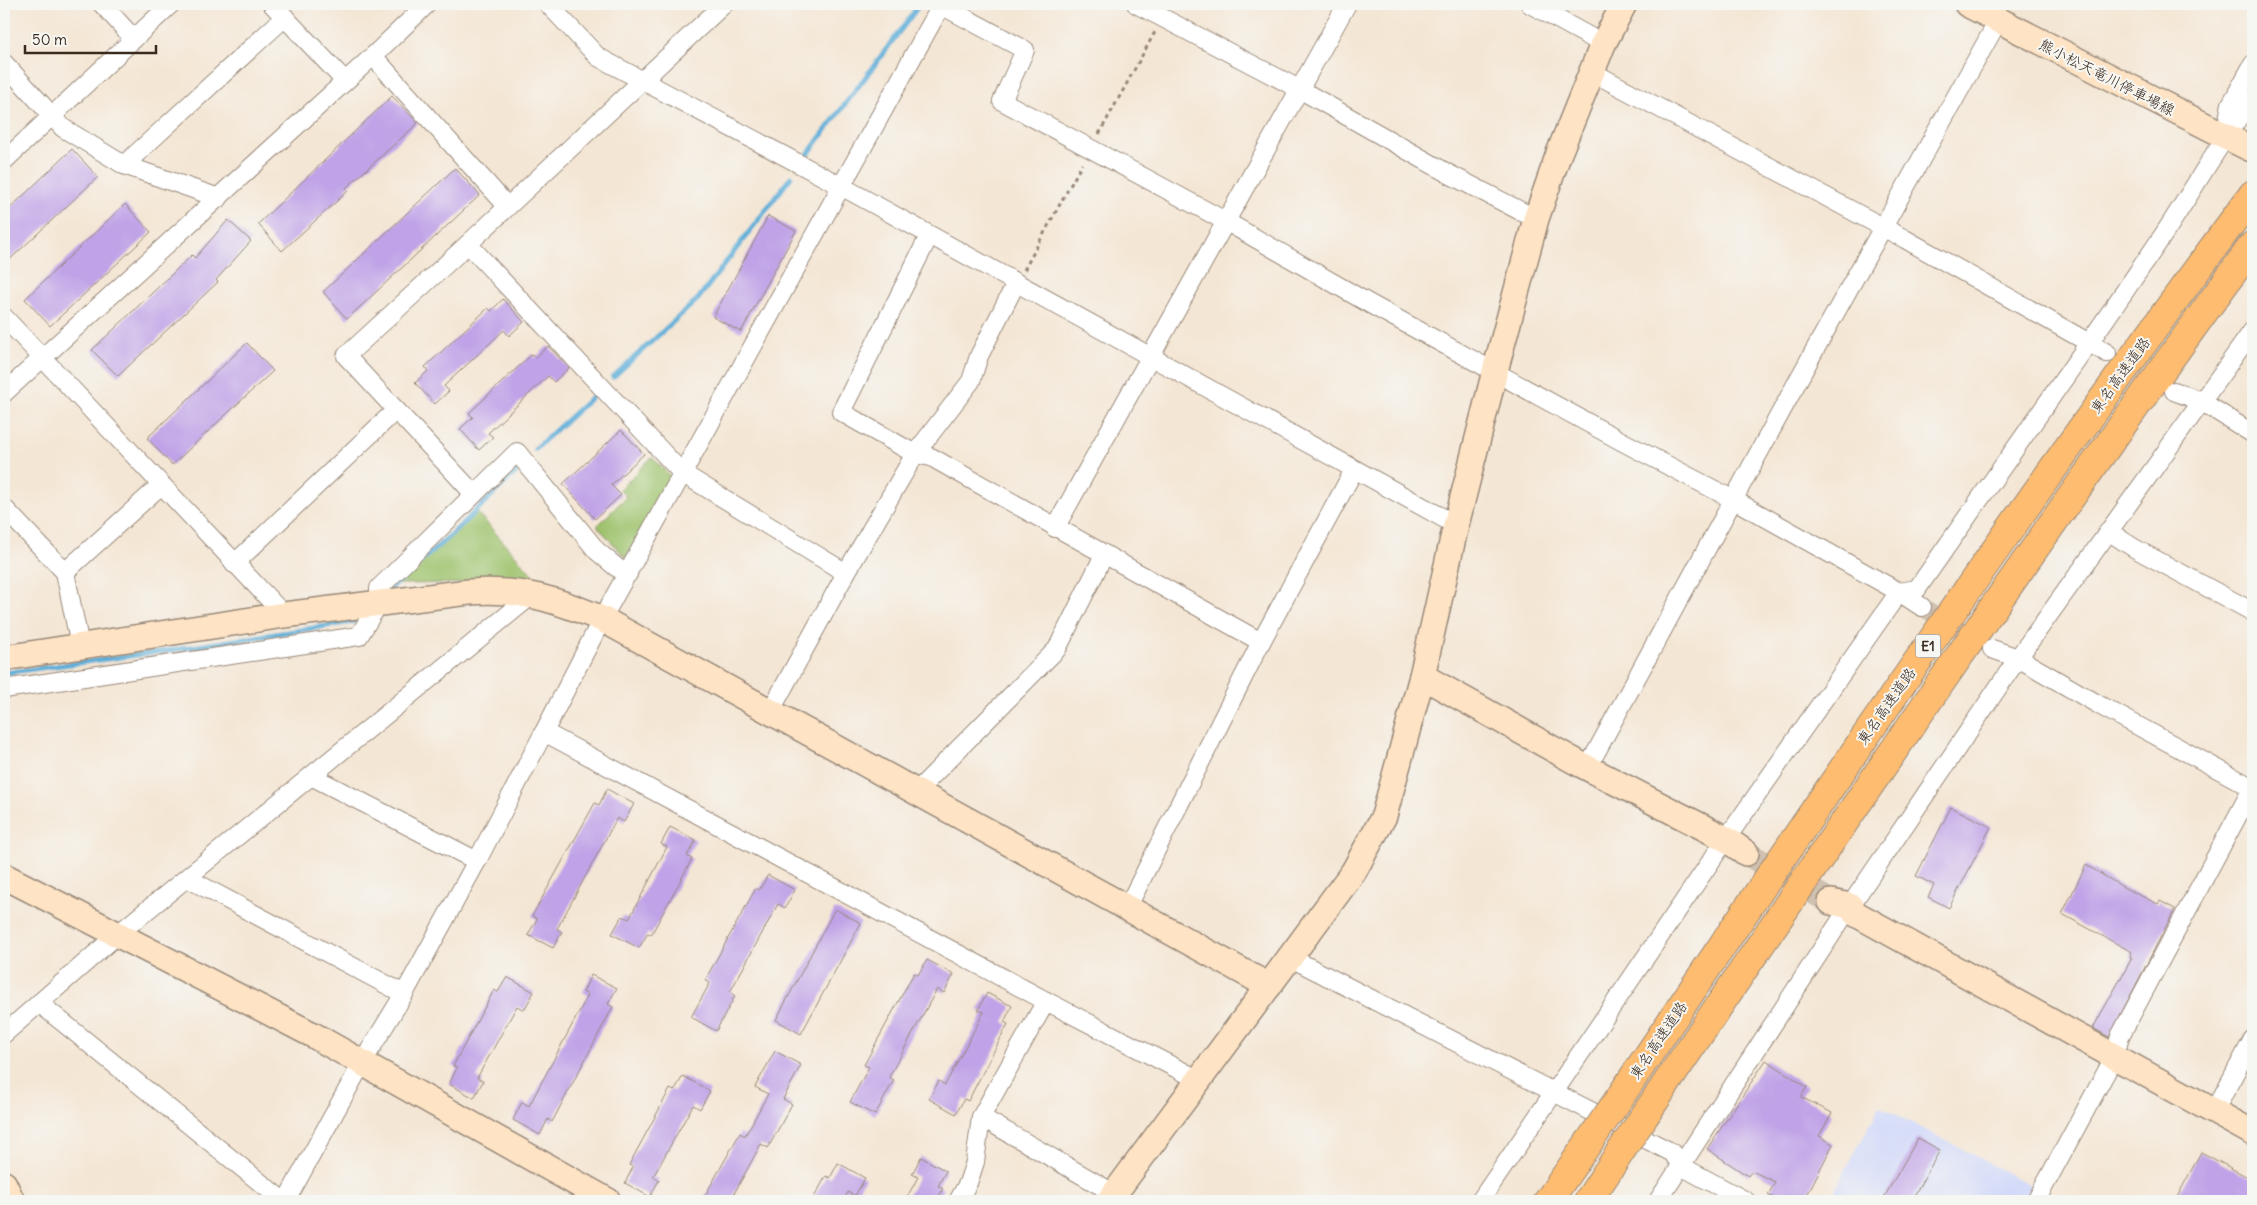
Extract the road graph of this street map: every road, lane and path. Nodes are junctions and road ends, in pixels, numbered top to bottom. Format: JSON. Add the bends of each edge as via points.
{"nodes":[{"id":1,"x":102,"y":4,"type":"edge"},
{"id":2,"x":171,"y":4,"type":"edge"},
{"id":3,"x":272,"y":4,"type":"edge"},
{"id":4,"x":427,"y":4,"type":"edge"},
{"id":5,"x":548,"y":4,"type":"edge"},
{"id":6,"x":724,"y":4,"type":"edge"},
{"id":7,"x":941,"y":4,"type":"edge"},
{"id":8,"x":1136,"y":4,"type":"edge"},
{"id":9,"x":1347,"y":4,"type":"edge"},
{"id":10,"x":1530,"y":4,"type":"edge"},
{"id":11,"x":1624,"y":4,"type":"edge"},
{"id":12,"x":1967,"y":4,"type":"edge"},
{"id":13,"x":285,"y":17,"type":"junction"},
{"id":14,"x":1998,"y":21,"type":"junction"},
{"id":15,"x":134,"y":39,"type":"junction"},
{"id":16,"x":1603,"y":44,"type":"junction"},
{"id":17,"x":373,"y":56,"type":"junction"},
{"id":18,"x":4,"y":64,"type":"edge"},
{"id":19,"x":2253,"y":64,"type":"edge"},
{"id":20,"x":1592,"y":72,"type":"junction"},
{"id":21,"x":643,"y":80,"type":"junction"},
{"id":22,"x":345,"y":81,"type":"junction"},
{"id":23,"x":1300,"y":90,"type":"junction"},
{"id":24,"x":2253,"y":98,"type":"edge"},
{"id":25,"x":52,"y":116,"type":"junction"},
{"id":26,"x":2225,"y":136,"type":"junction"},
{"id":27,"x":2249,"y":148,"type":"dead end"},
{"id":28,"x":4,"y":161,"type":"edge"},
{"id":29,"x":124,"y":165,"type":"junction"},
{"id":30,"x":841,"y":186,"type":"junction"},
{"id":31,"x":2253,"y":194,"type":"edge"},
{"id":32,"x":219,"y":198,"type":"junction"},
{"id":33,"x":507,"y":206,"type":"junction"},
{"id":34,"x":1536,"y":220,"type":"junction"},
{"id":35,"x":1227,"y":222,"type":"junction"},
{"id":36,"x":1882,"y":228,"type":"junction"},
{"id":37,"x":929,"y":236,"type":"junction"},
{"id":38,"x":468,"y":244,"type":"junction"},
{"id":39,"x":2253,"y":245,"type":"edge"},
{"id":40,"x":1016,"y":283,"type":"junction"},
{"id":41,"x":4,"y":317,"type":"edge"},
{"id":42,"x":2253,"y":330,"type":"edge"},
{"id":43,"x":2089,"y":343,"type":"junction"},
{"id":44,"x":2107,"y":353,"type":"dead end"},
{"id":45,"x":1152,"y":357,"type":"junction"},
{"id":46,"x":43,"y":358,"type":"junction"},
{"id":47,"x":1495,"y":371,"type":"junction"},
{"id":48,"x":2174,"y":391,"type":"dead end"},
{"id":49,"x":4,"y":394,"type":"edge"},
{"id":50,"x":2201,"y":401,"type":"junction"},
{"id":51,"x":396,"y":410,"type":"junction"},
{"id":52,"x":2253,"y":434,"type":"edge"},
{"id":53,"x":915,"y":454,"type":"junction"},
{"id":54,"x":1354,"y":470,"type":"junction"},
{"id":55,"x":682,"y":473,"type":"junction"},
{"id":56,"x":161,"y":485,"type":"junction"},
{"id":57,"x":474,"y":494,"type":"junction"},
{"id":58,"x":1734,"y":500,"type":"junction"},
{"id":59,"x":4,"y":508,"type":"edge"},
{"id":60,"x":1456,"y":525,"type":"junction"},
{"id":61,"x":1055,"y":528,"type":"junction"},
{"id":62,"x":2108,"y":531,"type":"junction"},
{"id":63,"x":1104,"y":555,"type":"junction"},
{"id":64,"x":234,"y":564,"type":"junction"},
{"id":65,"x":65,"y":572,"type":"junction"},
{"id":66,"x":846,"y":572,"type":"junction"},
{"id":67,"x":628,"y":574,"type":"junction"},
{"id":68,"x":1899,"y":592,"type":"junction"},
{"id":69,"x":532,"y":595,"type":"junction"},
{"id":70,"x":374,"y":601,"type":"junction"},
{"id":71,"x":1922,"y":607,"type":"tunnel mouth"},
{"id":72,"x":2253,"y":612,"type":"edge"},
{"id":73,"x":284,"y":615,"type":"junction"},
{"id":74,"x":602,"y":619,"type":"junction"},
{"id":75,"x":1261,"y":642,"type":"junction"},
{"id":76,"x":80,"y":646,"type":"junction"},
{"id":77,"x":1992,"y":649,"type":"tunnel mouth"},
{"id":78,"x":4,"y":658,"type":"edge"},
{"id":79,"x":2018,"y":658,"type":"junction"},
{"id":80,"x":1422,"y":676,"type":"junction"},
{"id":81,"x":4,"y":689,"type":"edge"},
{"id":82,"x":770,"y":712,"type":"junction"},
{"id":83,"x":544,"y":732,"type":"junction"},
{"id":84,"x":1588,"y":767,"type":"junction"},
{"id":85,"x":312,"y":776,"type":"junction"},
{"id":86,"x":2253,"y":787,"type":"edge"},
{"id":87,"x":916,"y":792,"type":"junction"},
{"id":88,"x":1726,"y":839,"type":"junction"},
{"id":89,"x":1746,"y":853,"type":"tunnel mouth"},
{"id":90,"x":477,"y":861,"type":"junction"},
{"id":91,"x":4,"y":876,"type":"edge"},
{"id":92,"x":187,"y":878,"type":"junction"},
{"id":93,"x":1840,"y":904,"type":"junction"},
{"id":94,"x":1127,"y":908,"type":"junction"},
{"id":95,"x":118,"y":934,"type":"junction"},
{"id":96,"x":1291,"y":958,"type":"junction"},
{"id":97,"x":1269,"y":986,"type":"junction"},
{"id":98,"x":404,"y":994,"type":"junction"},
{"id":99,"x":1046,"y":1001,"type":"junction"},
{"id":100,"x":39,"y":1002,"type":"junction"},
{"id":101,"x":4,"y":1034,"type":"edge"},
{"id":102,"x":2253,"y":1039,"type":"edge"},
{"id":103,"x":2115,"y":1056,"type":"junction"},
{"id":104,"x":362,"y":1063,"type":"junction"},
{"id":105,"x":1199,"y":1080,"type":"junction"},
{"id":106,"x":1556,"y":1092,"type":"junction"},
{"id":107,"x":2214,"y":1112,"type":"junction"},
{"id":108,"x":981,"y":1117,"type":"junction"},
{"id":109,"x":2253,"y":1132,"type":"edge"},
{"id":110,"x":1681,"y":1166,"type":"junction"},
{"id":111,"x":4,"y":1184,"type":"edge"},
{"id":112,"x":1112,"y":1199,"type":"edge"},
{"id":113,"x":12,"y":1201,"type":"edge"},
{"id":114,"x":284,"y":1201,"type":"edge"},
{"id":115,"x":608,"y":1201,"type":"edge"},
{"id":116,"x":958,"y":1201,"type":"edge"},
{"id":117,"x":1480,"y":1201,"type":"edge"},
{"id":118,"x":1548,"y":1201,"type":"edge"},
{"id":119,"x":1588,"y":1201,"type":"edge"},
{"id":120,"x":1658,"y":1201,"type":"edge"},
{"id":121,"x":1746,"y":1201,"type":"edge"},
{"id":122,"x":2036,"y":1201,"type":"edge"}],
"edges":[{"from":1,"to":15,"type":"street"},
{"from":2,"to":15,"type":"street"},
{"from":3,"to":13,"type":"street"},
{"from":4,"to":17,"type":"street"},
{"from":5,"to":21,"type":"street","via":[[598,57]]},
{"from":6,"to":21,"type":"street"},
{"from":7,"to":30,"type":"street"},
{"from":7,"to":35,"type":"street","via":[[1025,50],[1002,101]]},
{"from":8,"to":23,"type":"street"},
{"from":9,"to":23,"type":"street"},
{"from":10,"to":16,"type":"street"},
{"from":11,"to":16,"type":"street"},
{"from":12,"to":14,"type":"street","name":"熊小松天竜川停車場線"},
{"from":13,"to":22,"type":"street"},
{"from":13,"to":29,"type":"street"},
{"from":14,"to":26,"type":"street","name":"熊小松天竜川停車場線"},
{"from":14,"to":36,"type":"street"},
{"from":15,"to":25,"type":"street"},
{"from":16,"to":20,"type":"street"},
{"from":17,"to":22,"type":"street"},
{"from":17,"to":33,"type":"street"},
{"from":18,"to":25,"type":"street"},
{"from":19,"to":26,"type":"street","via":[[2231,104]]},
{"from":20,"to":34,"type":"street"},
{"from":20,"to":36,"type":"street"},
{"from":21,"to":30,"type":"street"},
{"from":21,"to":33,"type":"street"},
{"from":22,"to":32,"type":"street"},
{"from":23,"to":34,"type":"street"},
{"from":23,"to":35,"type":"street"},
{"from":24,"to":26,"type":"street"},
{"from":25,"to":28,"type":"street"},
{"from":25,"to":29,"type":"street","via":[[62,128]]},
{"from":26,"to":27,"type":"street","name":"熊小松天竜川停車場線"},
{"from":26,"to":43,"type":"street","via":[[2183,207]]},
{"from":29,"to":32,"type":"street"},
{"from":30,"to":37,"type":"street"},
{"from":30,"to":55,"type":"street"},
{"from":31,"to":118,"type":"highway","name":"東名高速道路","number":"E1","bridge":true,"via":[[1998,544]]},
{"from":32,"to":46,"type":"street"},
{"from":33,"to":38,"type":"street"},
{"from":34,"to":47,"type":"street"},
{"from":35,"to":45,"type":"street"},
{"from":35,"to":47,"type":"street"},
{"from":36,"to":43,"type":"street"},
{"from":36,"to":58,"type":"street"},
{"from":37,"to":40,"type":"street"},
{"from":37,"to":53,"type":"street","via":[[840,412]]},
{"from":38,"to":51,"type":"street","via":[[346,356]]},
{"from":38,"to":55,"type":"street"},
{"from":39,"to":119,"type":"highway","name":"東名高速道路","number":"E1","bridge":true,"via":[[2023,563]]},
{"from":40,"to":45,"type":"street"},
{"from":40,"to":53,"type":"street","via":[[979,356],[971,381]]},
{"from":41,"to":46,"type":"street"},
{"from":42,"to":50,"type":"street"},
{"from":43,"to":44,"type":"street"},
{"from":43,"to":68,"type":"street","via":[[1917,589]]},
{"from":45,"to":54,"type":"street"},
{"from":45,"to":61,"type":"street"},
{"from":46,"to":49,"type":"street"},
{"from":46,"to":56,"type":"street"},
{"from":47,"to":58,"type":"street"},
{"from":47,"to":60,"type":"street"},
{"from":48,"to":50,"type":"street"},
{"from":50,"to":52,"type":"street"},
{"from":50,"to":62,"type":"street"},
{"from":51,"to":57,"type":"street"},
{"from":51,"to":64,"type":"street"},
{"from":53,"to":61,"type":"street","via":[[931,457]]},
{"from":53,"to":66,"type":"street"},
{"from":54,"to":60,"type":"street"},
{"from":54,"to":75,"type":"street"},
{"from":55,"to":66,"type":"street"},
{"from":55,"to":67,"type":"street"},
{"from":56,"to":64,"type":"street"},
{"from":56,"to":65,"type":"street"},
{"from":57,"to":67,"type":"street","via":[[517,452],[597,551]]},
{"from":57,"to":70,"type":"street"},
{"from":58,"to":68,"type":"street"},
{"from":58,"to":84,"type":"street"},
{"from":59,"to":65,"type":"street"},
{"from":60,"to":80,"type":"street"},
{"from":61,"to":63,"type":"street"},
{"from":62,"to":72,"type":"street"},
{"from":62,"to":79,"type":"street"},
{"from":63,"to":75,"type":"street"},
{"from":63,"to":87,"type":"street","via":[[1058,649]]},
{"from":64,"to":73,"type":"street"},
{"from":65,"to":76,"type":"street"},
{"from":66,"to":82,"type":"street"},
{"from":67,"to":74,"type":"street"},
{"from":68,"to":71,"type":"street"},
{"from":68,"to":88,"type":"street"},
{"from":69,"to":70,"type":"street","via":[[496,590]]},
{"from":69,"to":74,"type":"street","via":[[567,604]]},
{"from":69,"to":85,"type":"street"},
{"from":70,"to":73,"type":"street"},
{"from":70,"to":81,"type":"street","via":[[359,636]]},
{"from":73,"to":76,"type":"street"},
{"from":74,"to":82,"type":"street"},
{"from":74,"to":83,"type":"street"},
{"from":75,"to":94,"type":"street"},
{"from":76,"to":78,"type":"street"},
{"from":77,"to":79,"type":"street"},
{"from":79,"to":86,"type":"street"},
{"from":79,"to":93,"type":"street"},
{"from":80,"to":84,"type":"street"},
{"from":80,"to":96,"type":"street","via":[[1384,816],[1354,871]]},
{"from":82,"to":87,"type":"street"},
{"from":83,"to":90,"type":"street"},
{"from":83,"to":99,"type":"street"},
{"from":84,"to":88,"type":"street"},
{"from":85,"to":90,"type":"street"},
{"from":85,"to":92,"type":"street"},
{"from":86,"to":103,"type":"street","via":[[2120,1036]]},
{"from":87,"to":94,"type":"street"},
{"from":88,"to":89,"type":"street"},
{"from":88,"to":106,"type":"street"},
{"from":90,"to":98,"type":"street"},
{"from":91,"to":95,"type":"street"},
{"from":92,"to":95,"type":"street"},
{"from":92,"to":98,"type":"street"},
{"from":93,"to":103,"type":"street"},
{"from":93,"to":110,"type":"street"},
{"from":94,"to":97,"type":"street"},
{"from":95,"to":100,"type":"street"},
{"from":95,"to":104,"type":"street"},
{"from":96,"to":97,"type":"street"},
{"from":96,"to":106,"type":"street"},
{"from":97,"to":105,"type":"street"},
{"from":98,"to":104,"type":"street"},
{"from":99,"to":105,"type":"street"},
{"from":99,"to":108,"type":"street"},
{"from":100,"to":101,"type":"street"},
{"from":100,"to":114,"type":"street"},
{"from":102,"to":107,"type":"street"},
{"from":103,"to":107,"type":"street"},
{"from":103,"to":122,"type":"street"},
{"from":104,"to":114,"type":"street"},
{"from":104,"to":115,"type":"street"},
{"from":105,"to":112,"type":"street"},
{"from":106,"to":110,"type":"street","via":[[1673,1153]]},
{"from":106,"to":117,"type":"street"},
{"from":107,"to":109,"type":"street"},
{"from":108,"to":112,"type":"street"},
{"from":108,"to":116,"type":"street","via":[[975,1162]]},
{"from":110,"to":120,"type":"street"},
{"from":110,"to":121,"type":"street"},
{"from":111,"to":113,"type":"street"}]}
